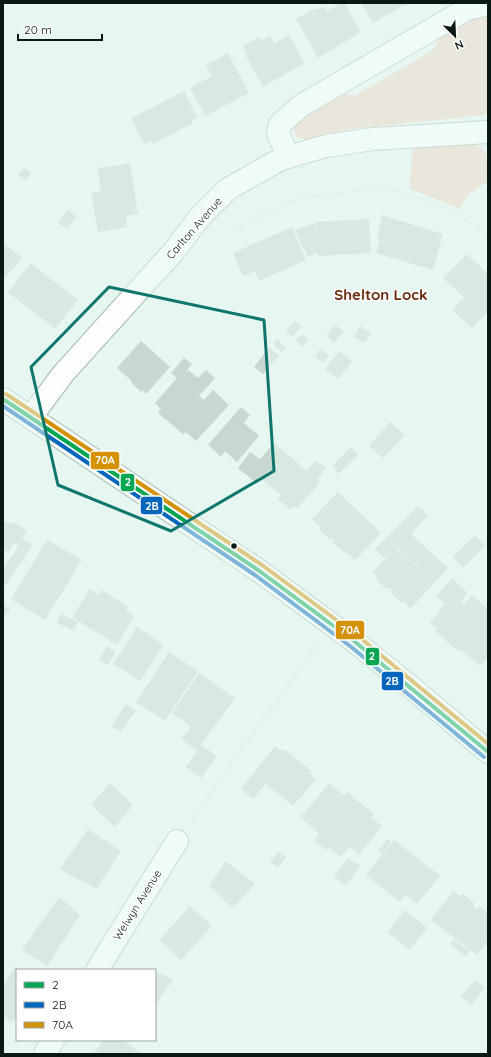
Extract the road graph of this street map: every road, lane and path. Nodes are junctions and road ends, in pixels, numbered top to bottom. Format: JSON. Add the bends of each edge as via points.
{"nodes":[{"id":1,"x":488,"y":5,"type":"edge"},
{"id":2,"x":488,"y":132,"type":"edge"},
{"id":3,"x":288,"y":157,"type":"junction"},
{"id":4,"x":235,"y":229,"type":"dead end"},
{"id":5,"x":488,"y":234,"type":"edge"},
{"id":6,"x":3,"y":399,"type":"edge"},
{"id":7,"x":31,"y":417,"type":"junction"},
{"id":8,"x":331,"y":624,"type":"junction"},
{"id":9,"x":488,"y":752,"type":"edge"},
{"id":10,"x":177,"y":841,"type":"joint"},
{"id":11,"x":98,"y":969,"type":"edge"},
{"id":12,"x":52,"y":1041,"type":"edge"},
{"id":13,"x":45,"y":1054,"type":"edge"}],
"edges":[{"from":1,"to":3,"type":"street","via":[[467,9],[302,105],[280,124],[278,133]]},
{"from":2,"to":3,"type":"street","name":"Carlton Avenue","via":[[365,140],[326,146]]},
{"from":3,"to":7,"type":"street","name":"Carlton Avenue","via":[[228,189],[204,213],[174,252],[63,374]]},
{"from":4,"to":5,"type":"path","via":[[300,198],[374,189],[401,192],[429,201],[460,214]]},
{"from":6,"to":7,"type":"street"},
{"from":7,"to":8,"type":"street","via":[[246,561]]},
{"from":8,"to":9,"type":"street"},
{"from":8,"to":10,"type":"path"},
{"from":10,"to":11,"type":"street","name":"Welwyn Avenue"},
{"from":12,"to":13,"type":"street"}]}
